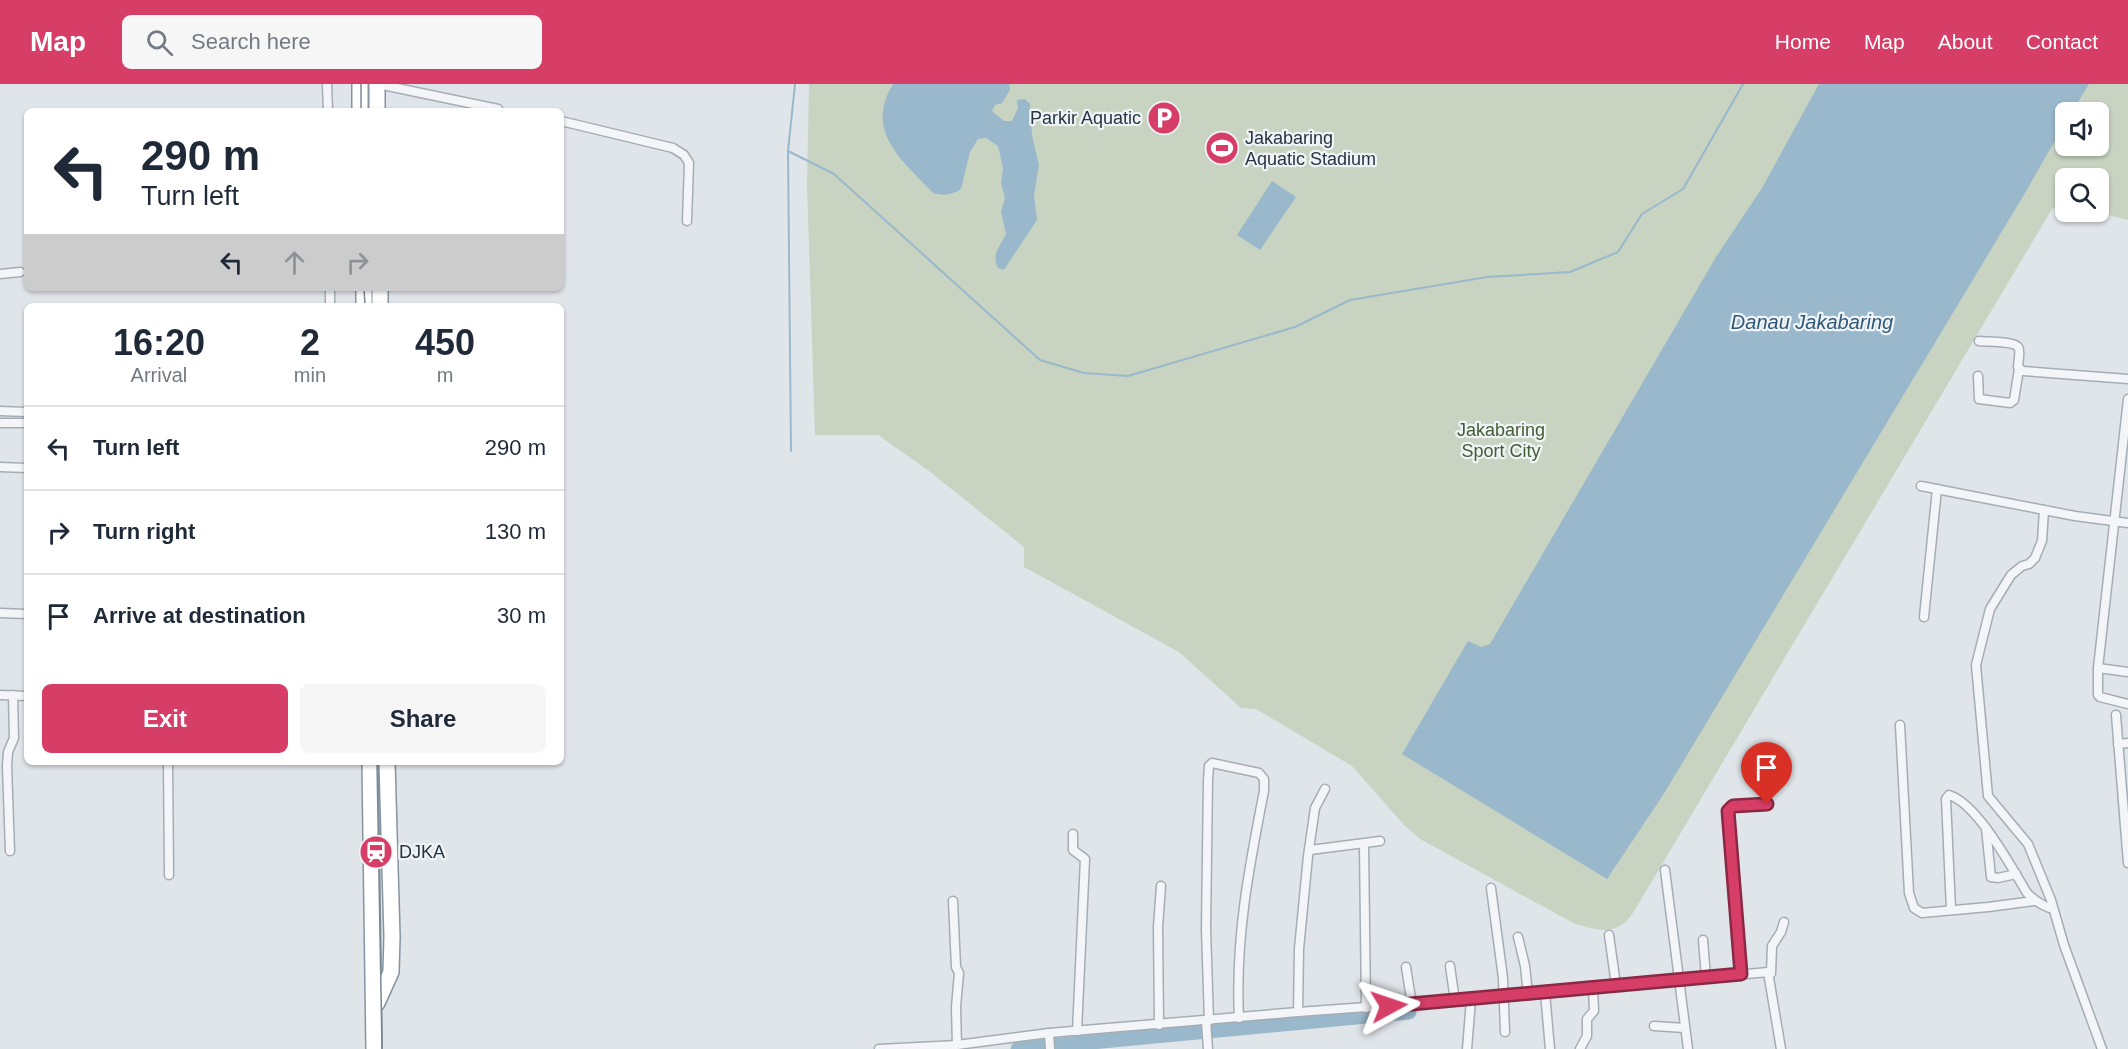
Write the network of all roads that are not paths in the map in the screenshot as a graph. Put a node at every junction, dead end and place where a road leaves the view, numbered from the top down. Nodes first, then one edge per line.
1 (327, 84) edge
2 (360, 84) edge
3 (377, 84) edge
4 (328, 108) edge
5 (360, 108) edge
6 (378, 108) edge
7 (490, 108) edge
8 (564, 122) edge
9 (687, 221) dead end
10 (20, 272) dead end
11 (0, 274) edge
12 (1979, 341) dead end
13 (2019, 369) junction
14 (1978, 376) dead end
15 (2128, 379) edge
16 (2128, 399) edge
17 (0, 411) edge
18 (24, 412) edge
19 (2127, 422) edge
20 (0, 423) edge
21 (24, 423) edge
22 (0, 467) edge
23 (24, 468) edge
24 (1921, 486) dead end
25 (1936, 489) junction
26 (2044, 510) junction
27 (2115, 521) junction
28 (2128, 524) edge
29 (0, 613) edge
30 (24, 614) edge
31 (1924, 617) dead end
32 (2098, 668) junction
33 (2128, 672) edge
34 (0, 695) edge
35 (13, 695) junction
36 (24, 696) edge
37 (2128, 704) edge
38 (2116, 715) dead end
39 (1900, 724) dead end
40 (2128, 743) edge
41 (2118, 744) junction
42 (168, 765) edge
43 (370, 765) edge
44 (387, 765) edge
45 (2124, 774) edge
46 (1325, 789) dead end
47 (1767, 804) dead end
48 (2126, 807) edge
49 (1986, 828) junction
50 (1073, 834) dead end
51 (2127, 838) edge
52 (1380, 841) dead end
53 (1364, 844) junction
54 (1310, 850) junction
55 (10, 851) dead end
56 (2128, 863) edge
57 (1665, 870) dead end
58 (2016, 874) junction
59 (169, 875) dead end
60 (1161, 886) dead end
61 (1491, 888) dead end
62 (953, 901) dead end
63 (2034, 901) junction
64 (2053, 909) junction
65 (1951, 910) junction
66 (1784, 922) dead end
67 (1609, 935) dead end
68 (1518, 936) dead end
69 (1703, 940) dead end
70 (1406, 966) dead end
71 (1450, 966) dead end
72 (1741, 969) junction
73 (1705, 972) junction
74 (1771, 973) dead end
75 (1679, 980) junction
76 (1616, 985) junction
77 (1593, 988) junction
78 (1545, 993) junction
79 (1528, 995) junction
80 (1504, 997) junction
81 (1470, 1000) junction
82 (1455, 1001) junction
83 (1412, 1005) junction
84 (1366, 1008) junction
85 (374, 1009) junction
86 (1298, 1012) junction
87 (1239, 1017) junction
88 (1207, 1022) junction
89 (1159, 1025) junction
90 (1654, 1026) dead end
91 (1685, 1028) junction
92 (1077, 1031) junction
93 (1505, 1032) dead end
94 (1049, 1033) junction
95 (957, 1045) junction
96 (1208, 1046) edge
97 (1050, 1047) edge
98 (374, 1049) edge
99 (879, 1049) edge
100 (1467, 1049) edge
101 (1550, 1049) edge
102 (1580, 1049) edge
103 (1688, 1049) edge
104 (1781, 1049) edge
105 (2102, 1049) edge

1 - 4 street
2 - 5 highway
3 - 6 highway
3 - 7 street
8 - 9 street
10 - 11 street
12 - 13 street
13 - 14 street
13 - 15 street
16 - 19 street
17 - 18 street
19 - 27 street
20 - 21 street
22 - 23 street
24 - 25 street
25 - 26 street
25 - 31 street
26 - 27 street
26 - 64 street
27 - 28 street
27 - 32 street
29 - 30 street
32 - 33 street
32 - 37 street
34 - 35 street
35 - 36 street
35 - 55 street
38 - 41 street
39 - 65 street
40 - 41 street
41 - 45 street
42 - 59 street
43 - 85 highway
44 - 85 highway
45 - 48 street
46 - 54 street
47 - 72 street
48 - 51 street
49 - 58 street
49 - 58 street
49 - 65 street
50 - 92 street
51 - 56 street
52 - 53 street
53 - 54 street
53 - 84 street
54 - 86 street
57 - 75 street
58 - 63 street
60 - 89 street
61 - 80 street
62 - 95 street
63 - 64 street
63 - 65 street
64 - 105 street
66 - 74 street
67 - 76 street
68 - 79 street
69 - 73 street
70 - 83 street
71 - 82 street
72 - 73 street
72 - 104 street
73 - 75 street
75 - 76 street
75 - 91 street
76 - 77 street
77 - 78 street
77 - 102 street
78 - 79 street
78 - 101 street
79 - 80 street
80 - 81 street
80 - 93 street
81 - 82 street
81 - 100 street
82 - 83 street
83 - 84 street
84 - 86 street
85 - 98 highway
86 - 87 street
87 - 88 street
87 - 88 street
88 - 89 street
88 - 96 street
89 - 92 street
90 - 91 street
91 - 103 street
92 - 94 street
94 - 95 street
94 - 97 street
95 - 99 street

